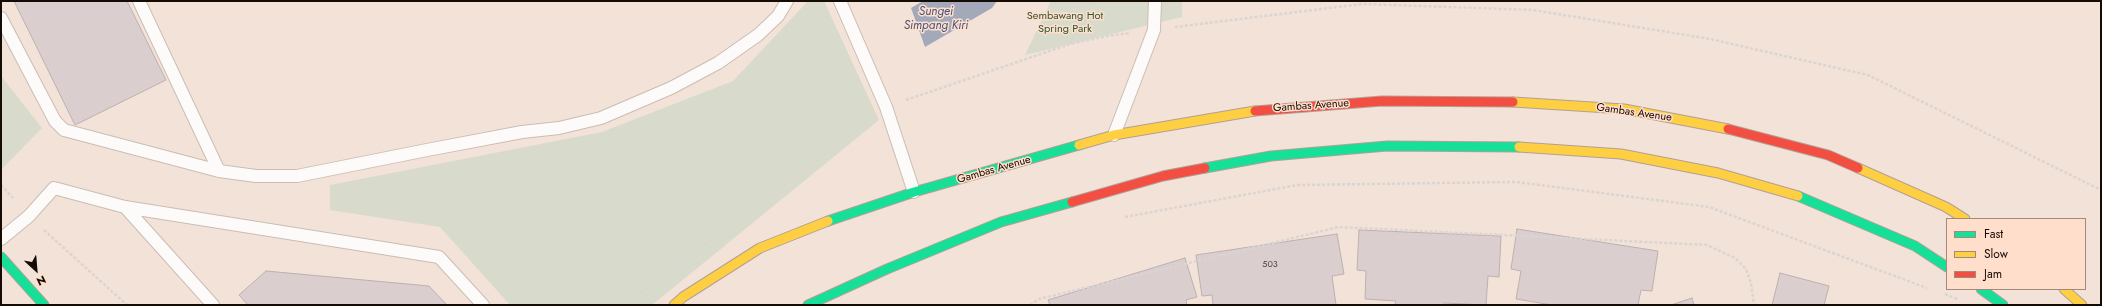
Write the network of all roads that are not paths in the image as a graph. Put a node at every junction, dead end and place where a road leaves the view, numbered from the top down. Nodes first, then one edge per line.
1 (139, 1) edge
2 (787, 1) edge
3 (840, 1) edge
4 (1155, 1) edge
5 (1, 18) edge
6 (1114, 135) junction
7 (219, 172) junction
8 (914, 192) junction
9 (126, 207) junction
10 (1963, 218) edge
11 (1, 239) edge
12 (1, 257) edge
13 (1946, 266) edge
14 (1982, 290) edge
15 (2065, 290) edge
16 (44, 305) edge
17 (213, 305) edge
18 (482, 305) edge
19 (674, 305) edge
20 (808, 305) edge
21 (2003, 305) edge
22 (2082, 305) edge

1 - 7 lane
2 - 7 lane
3 - 8 lane
4 - 6 lane
5 - 7 lane
6 - 8 main road, Gambas Avenue
6 - 10 main road, Gambas Avenue
8 - 19 main road, Gambas Avenue
9 - 11 lane
9 - 17 lane
9 - 18 lane
12 - 16 main road
13 - 20 main road
14 - 21 main road
15 - 22 main road

